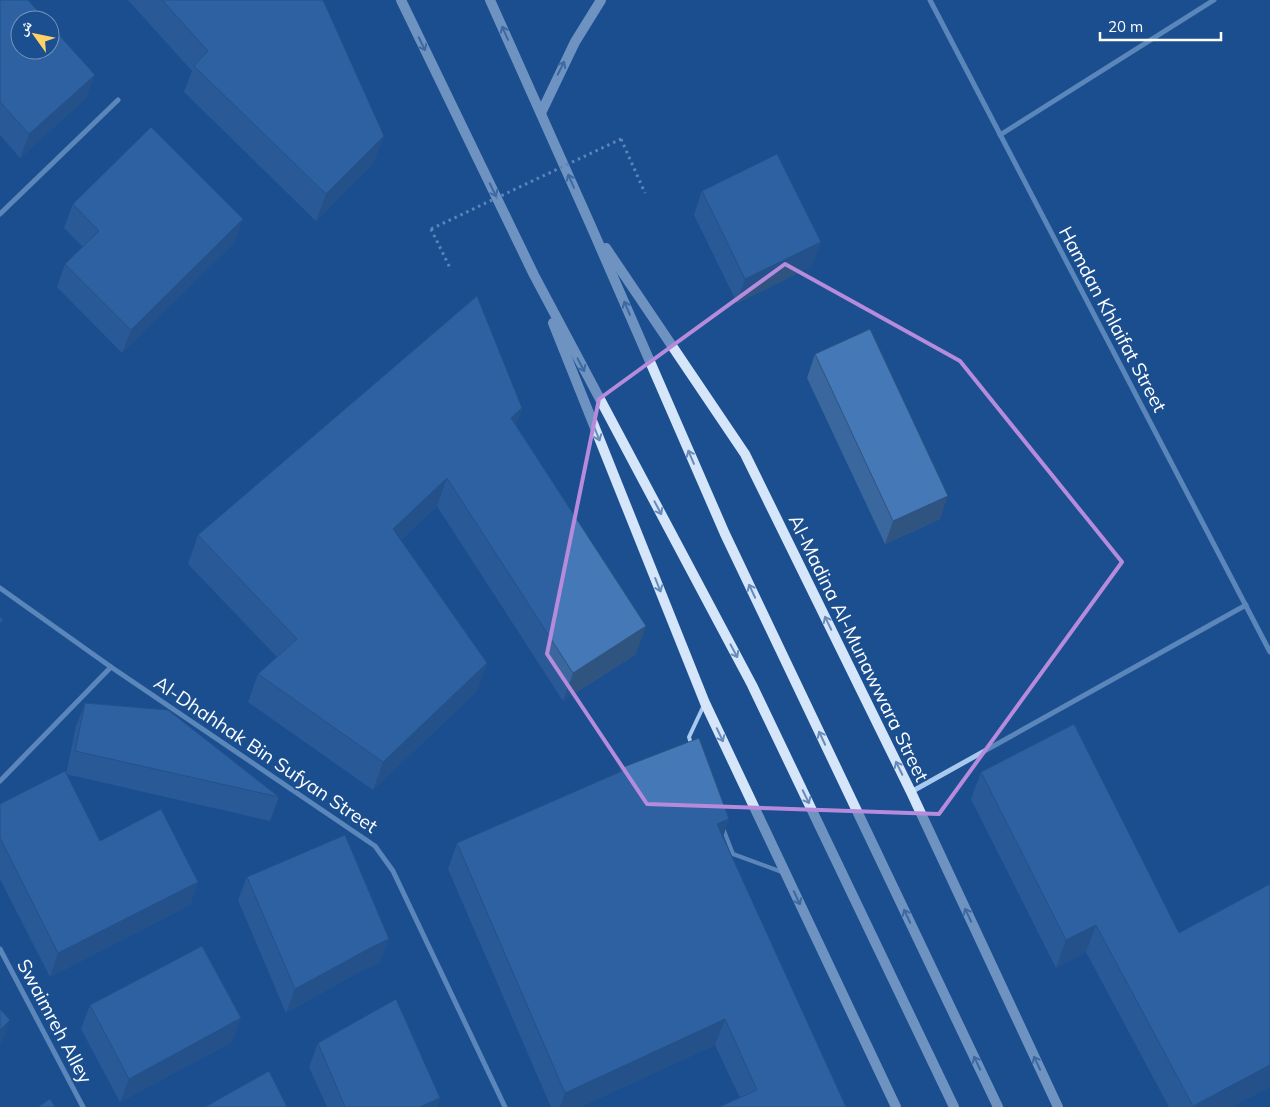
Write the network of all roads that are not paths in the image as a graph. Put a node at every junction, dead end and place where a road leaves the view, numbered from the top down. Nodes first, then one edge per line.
1 (401, 0) edge
2 (490, 0) edge
3 (601, 0) edge
4 (930, 0) edge
5 (1214, 0) edge
6 (118, 100) dead end
7 (541, 113) junction
8 (1000, 135) junction
9 (0, 214) edge
10 (591, 226) junction
11 (534, 275) junction
12 (0, 588) edge
13 (1246, 605) junction
14 (1270, 652) edge
15 (111, 667) junction
16 (705, 703) junction
17 (692, 746) edge
18 (0, 782) edge
19 (911, 792) junction
20 (723, 827) edge
21 (786, 873) junction
22 (0, 949) edge
23 (83, 1107) edge
24 (505, 1107) edge
25 (896, 1107) edge
26 (954, 1107) edge
27 (998, 1107) edge
28 (1058, 1107) edge

1 -> 11 main road
7 -> 2 main road, Al-Madina Al-Munawwara Street
7 -> 3 main road
4 - 8 street, Hamdan Khlaifat Street
5 - 8 street
6 - 9 street
10 -> 7 main road, Al-Madina Al-Munawwara Street
8 - 13 street, Hamdan Khlaifat Street
19 -> 10 main road, Al-Madina Al-Munawwara Street
27 -> 10 main road, Al-Madina Al-Munawwara Street
11 -> 16 main road
11 -> 26 main road
12 - 15 street, Al-Dhahhak Bin Sufyan Street
13 - 14 street, Hamdan Khlaifat Street
13 - 19 street
15 - 18 street
15 - 24 street, Al-Dhahhak Bin Sufyan Street
16 - 17 lane
16 -> 21 main road
28 -> 19 main road, Al-Madina Al-Munawwara Street
20 - 21 lane
21 -> 25 main road
22 - 23 street, Swaimreh Alley

